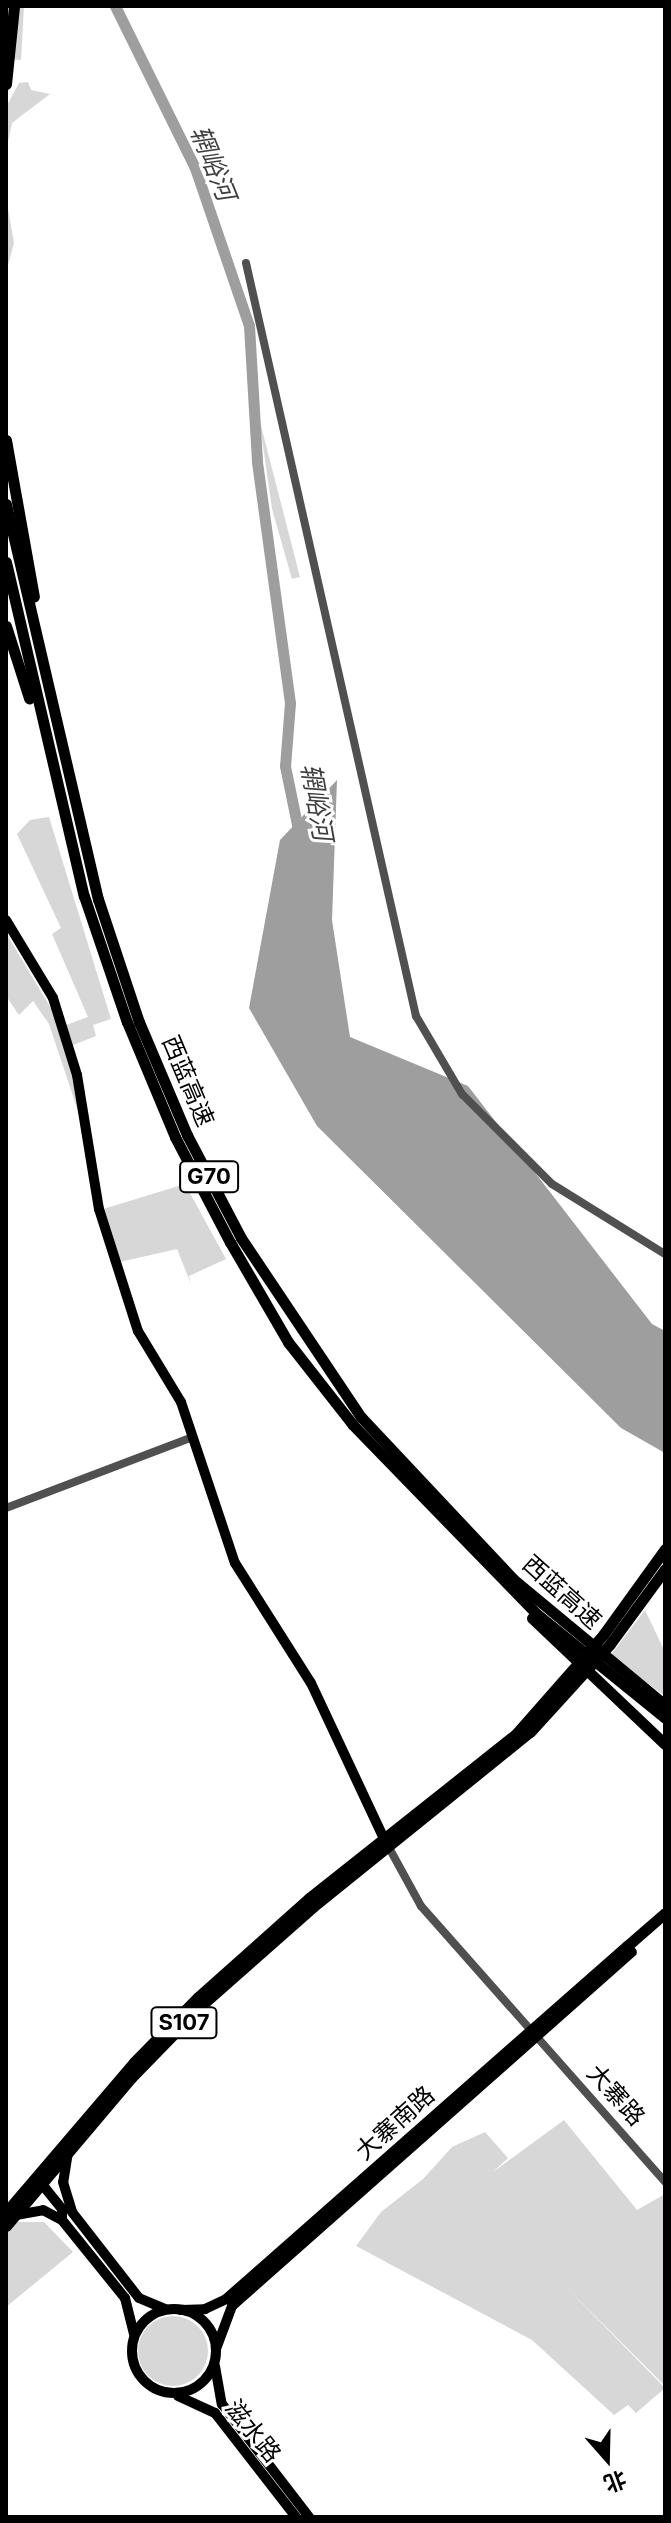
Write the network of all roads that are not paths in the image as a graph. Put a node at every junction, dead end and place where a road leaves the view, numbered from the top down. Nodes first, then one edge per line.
1 (14, 6) edge
2 (6, 84) edge
3 (246, 263) dead end
4 (6, 440) edge
5 (6, 504) edge
6 (6, 562) edge
7 (6, 626) edge
8 (50, 762) junction
9 (64, 767) junction
10 (6, 920) edge
11 (665, 1254) edge
12 (190, 1438) junction
13 (6, 1508) edge
14 (465, 1544) junction
15 (665, 1549) edge
16 (665, 1569) edge
17 (559, 1696) junction
18 (665, 1705) edge
19 (665, 1718) edge
20 (665, 1744) edge
21 (386, 1842) junction
22 (664, 1919) edge
23 (630, 1949) joint
24 (533, 2033) junction
25 (68, 2152) junction
26 (39, 2180) junction
27 (665, 2182) edge
28 (65, 2213) junction
29 (9, 2218) edge
30 (167, 2310) junction
31 (181, 2310) junction
32 (134, 2336) junction
33 (216, 2349) junction
34 (215, 2362) junction
35 (165, 2392) junction
36 (296, 2517) edge
37 (309, 2517) edge

1 - 2 highway
3 - 11 street
4 - 9 highway
5 - 9 highway, 西蓝高速 / G70
6 - 8 highway, 西蓝高速 / G70
7 - 8 highway
8 - 14 highway, 西蓝高速 / G70
9 - 18 highway, 西蓝高速 / G70
10 - 12 main road
12 - 13 street
12 - 21 main road
14 - 19 highway, 西蓝高速 / G70
14 - 20 highway
15 - 17 highway, S107
16 - 17 highway, S107
17 - 21 highway, S107
21 - 24 street, 大寨路
21 - 25 highway, S107
21 - 26 highway, S107
22 - 23 highway
23 - 24 main road, 大寨南路
24 - 27 street, 大寨路
24 - 31 main road, 大寨南路
24 - 33 main road, 大寨南路
25 - 26 highway, S107
25 - 28 main road
26 - 28 main road
26 - 29 highway, S107
28 - 29 main road
28 - 30 main road
28 - 32 main road
30 - 31 main road
30 - 32 main road
31 - 33 main road
32 - 35 main road
33 - 34 main road
34 - 35 main road
34 - 37 main road, 滋水路
35 - 36 main road, 滋水路

